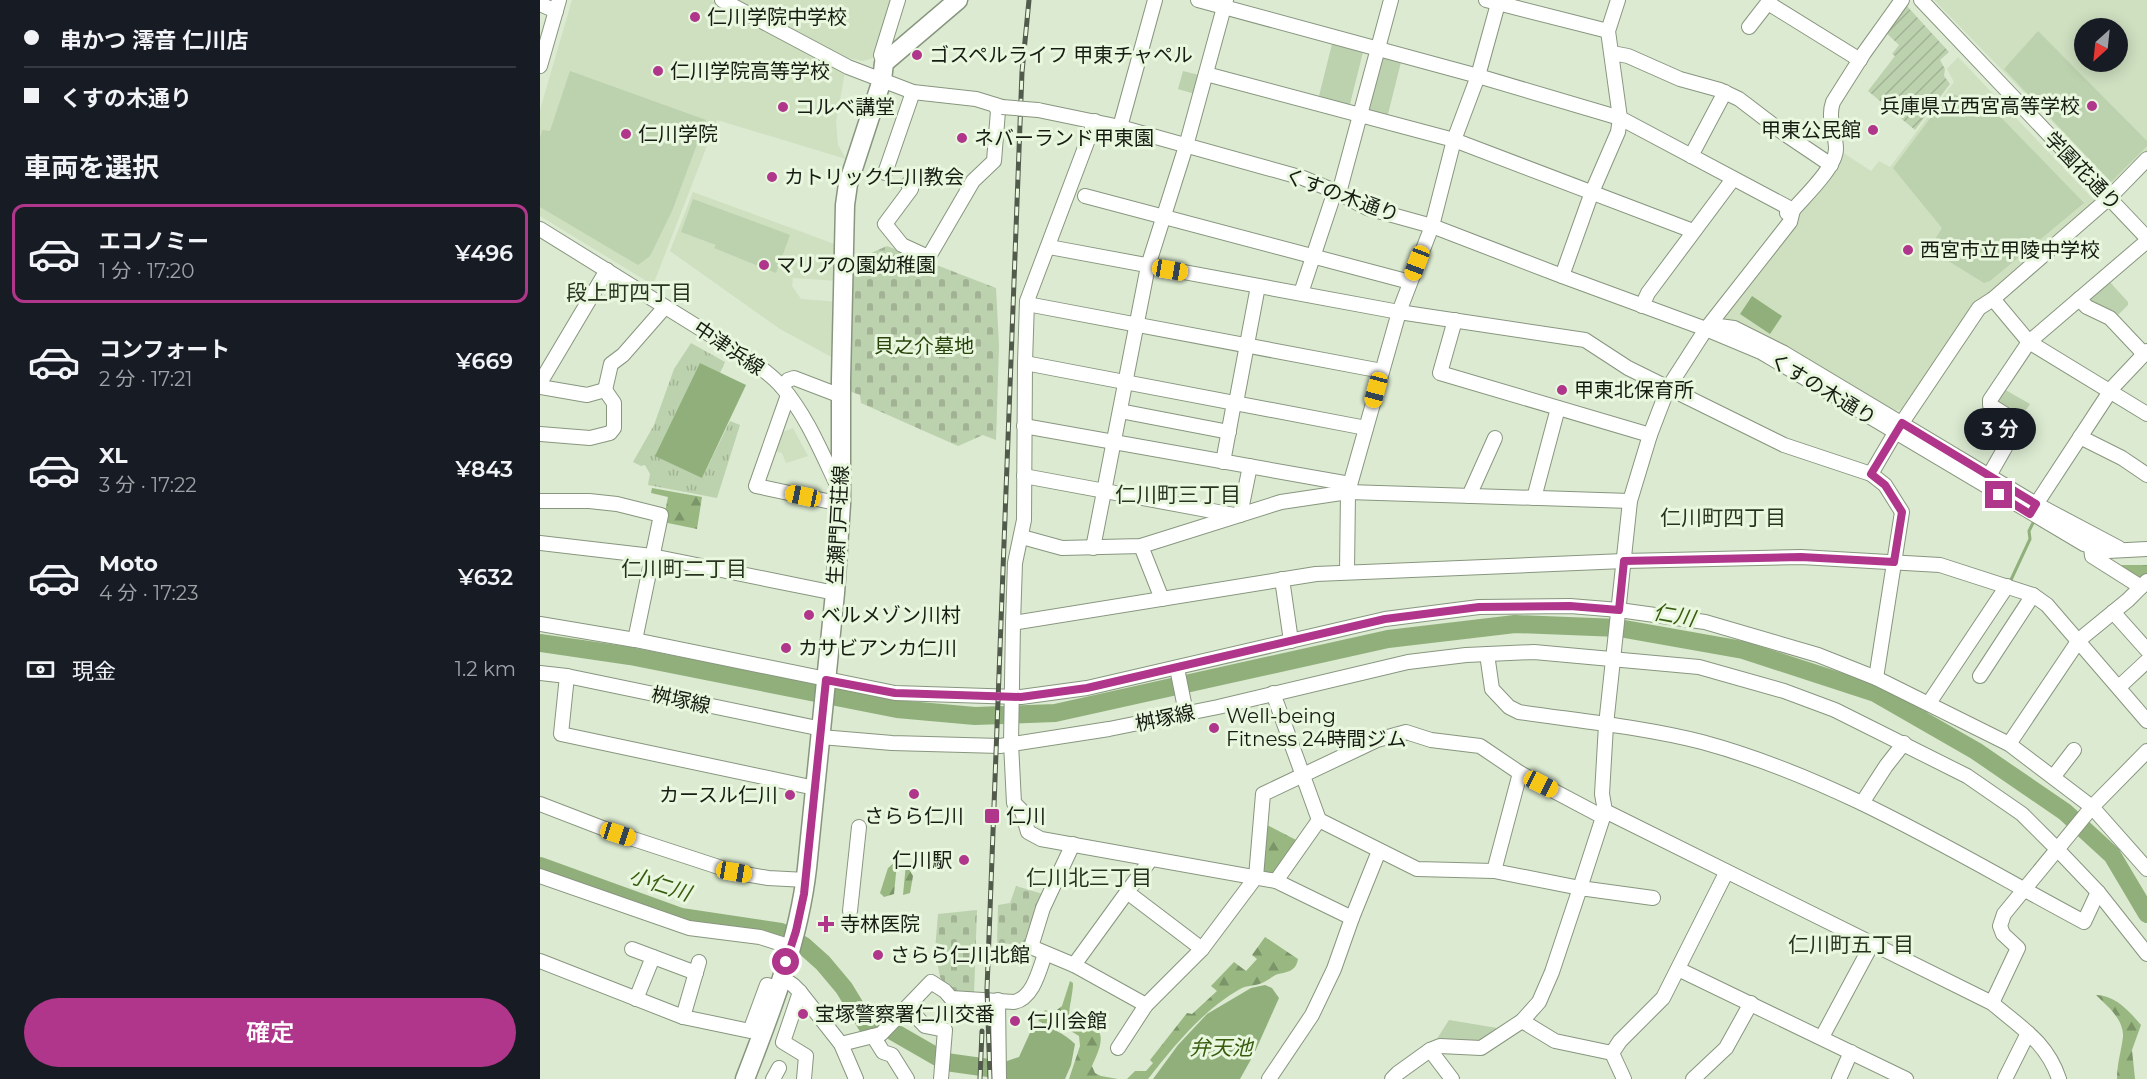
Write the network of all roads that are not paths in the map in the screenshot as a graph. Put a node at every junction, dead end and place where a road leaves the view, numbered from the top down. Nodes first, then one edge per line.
1 (722, 0) edge
2 (898, 0) edge
3 (958, 0) edge
4 (1155, 0) edge
5 (1198, 0) edge
6 (1383, 0) edge
7 (1391, 0) edge
8 (1618, 0) edge
9 (1902, 0) edge
10 (1921, 0) edge
11 (1494, 1) edge
12 (1769, 2) edge
13 (540, 4) edge
14 (1225, 4) edge
15 (558, 6) edge
16 (1749, 27) dead end
17 (1608, 31) junction
18 (1374, 47) junction
19 (1612, 53) junction
20 (1860, 60) junction
21 (540, 66) edge
22 (883, 72) junction
23 (1206, 74) junction
24 (1478, 76) junction
25 (913, 92) junction
26 (1725, 92) junction
27 (999, 107) junction
28 (1356, 115) junction
29 (1620, 118) junction
30 (1095, 121) junction
31 (1120, 127) junction
32 (1454, 140) junction
33 (1186, 146) junction
34 (1691, 156) junction
35 (2147, 159) edge
36 (1831, 165) junction
37 (885, 173) dead end
38 (1733, 178) junction
39 (909, 184) dead end
40 (1335, 192) junction
41 (1592, 192) junction
42 (1085, 196) dead end
43 (2109, 198) junction
44 (1793, 210) junction
45 (1162, 216) junction
46 (1432, 226) junction
47 (540, 229) edge
48 (1693, 231) junction
49 (2147, 239) edge
50 (1049, 247) junction
51 (1313, 256) junction
52 (1148, 266) junction
53 (607, 270) junction
54 (1562, 276) junction
55 (1410, 282) junction
56 (1258, 286) junction
57 (1301, 294) junction
58 (1993, 299) junction
59 (2079, 299) junction
60 (1027, 304) junction
61 (1642, 306) junction
62 (665, 307) junction
63 (1399, 312) junction
64 (1455, 320) junction
65 (1137, 323) junction
66 (1706, 329) junction
67 (2030, 342) junction
68 (1248, 345) junction
69 (2146, 352) edge
70 (1024, 363) junction
71 (1382, 371) junction
72 (1126, 382) junction
73 (540, 385) edge
74 (1668, 388) junction
75 (605, 390) junction
76 (785, 391) junction
77 (2110, 392) junction
78 (841, 396) junction
79 (1235, 403) junction
80 (1558, 408) junction
81 (1120, 411) junction
82 (2147, 414) edge
83 (1024, 426) junction
84 (1898, 428) junction
85 (1366, 429) junction
86 (1229, 432) junction
87 (540, 434) edge
88 (1650, 435) junction
89 (2080, 437) junction
90 (1496, 438) dead end
91 (1114, 442) junction
92 (834, 457) junction
93 (1223, 462) junction
94 (1250, 466) junction
95 (1871, 474) junction
96 (2147, 475) edge
97 (1024, 476) junction
98 (1986, 480) junction
99 (1349, 488) junction
100 (1103, 491) junction
101 (1469, 496) junction
102 (1534, 498) junction
103 (841, 499) junction
104 (540, 501) edge
105 (1630, 501) junction
106 (2033, 509) junction
107 (1239, 515) junction
108 (1022, 537) junction
109 (540, 543) edge
110 (1141, 546) junction
111 (2091, 547) junction
112 (1093, 548) junction
113 (2121, 549) junction
114 (2147, 549) edge
115 (652, 556) junction
116 (1624, 561) junction
117 (1894, 562) junction
118 (1347, 572) junction
119 (1282, 579) junction
120 (2007, 586) junction
121 (2143, 588) edge
122 (835, 593) junction
123 (2033, 595) junction
124 (1162, 599) junction
125 (1619, 610) junction
126 (2113, 612) junction
127 (1013, 623) junction
128 (540, 624) edge
129 (635, 640) junction
130 (1291, 640) junction
131 (2079, 640) junction
132 (2147, 650) edge
133 (1487, 654) junction
134 (1612, 658) junction
135 (2147, 661) edge
136 (1177, 668) junction
137 (540, 673) edge
138 (567, 676) junction
139 (1980, 676) dead end
140 (1876, 678) junction
141 (826, 683) junction
142 (2119, 687) junction
143 (1273, 693) junction
144 (1011, 698) junction
145 (1929, 703) junction
146 (1186, 713) junction
147 (2147, 721) edge
148 (1606, 725) junction
149 (822, 730) junction
150 (1011, 742) junction
151 (1904, 743) junction
152 (2009, 744) junction
153 (2074, 750) dead end
154 (2147, 751) edge
155 (1520, 773) junction
156 (1304, 776) junction
157 (2054, 776) junction
158 (815, 788) junction
159 (1862, 803) junction
160 (540, 804) edge
161 (2092, 807) junction
162 (1604, 814) junction
163 (1319, 820) junction
164 (859, 827) dead end
165 (1073, 844) junction
166 (2057, 849) junction
167 (1379, 851) junction
168 (1151, 859) junction
169 (2147, 868) edge
170 (1494, 871) junction
171 (1726, 873) junction
172 (540, 876) edge
173 (1256, 877) junction
174 (806, 880) junction
175 (1276, 882) junction
176 (1580, 888) junction
177 (2024, 890) junction
178 (1127, 892) junction
179 (2098, 892) junction
180 (1653, 898) dead end
181 (850, 911) dead end
182 (1352, 918) junction
183 (794, 939) junction
184 (1872, 944) junction
185 (1202, 948) junction
186 (632, 949) dead end
187 (1045, 954) junction
188 (2147, 954) edge
189 (653, 957) junction
190 (540, 961) edge
191 (1074, 965) junction
192 (1678, 969) junction
193 (779, 982) junction
194 (800, 992) junction
195 (636, 999) junction
196 (998, 1000) junction
197 (1750, 1003) junction
198 (1992, 1003) junction
199 (1146, 1005) junction
200 (908, 1008) junction
201 (683, 1017) junction
202 (1522, 1021) junction
203 (2028, 1033) junction
204 (877, 1035) junction
205 (1822, 1037) junction
206 (842, 1044) junction
207 (1118, 1048) dead end
208 (1430, 1050) junction
209 (1851, 1052) junction
210 (1612, 1053) junction
211 (941, 1074) edge
212 (999, 1078) edge
213 (745, 1079) edge
214 (804, 1079) edge
215 (856, 1079) edge
216 (907, 1079) edge
217 (1269, 1079) edge
218 (1392, 1079) edge
219 (1452, 1079) edge
220 (1624, 1079) edge
221 (1694, 1079) edge
222 (1839, 1079) edge
223 (1906, 1079) edge
224 (2005, 1079) edge
225 (2059, 1079) edge

1 - 22 street, くすの木通り
2 - 22 street
3 - 22 main road
4 - 31 street
5 - 14 street
6 - 18 street
7 - 18 street
8 - 17 street
9 - 20 street
10 - 43 street, 学園花通り
11 - 17 street
11 - 24 street
12 - 16 street
12 - 20 street
13 - 15 street
14 - 18 street
14 - 23 street
15 - 21 street
17 - 19 street
18 - 24 street
18 - 28 street
19 - 26 street
19 - 29 street
20 - 36 street
22 - 25 street, くすの木通り
22 - 78 main road, 生瀬門戸荘線
23 - 28 street
23 - 33 street
24 - 29 street
24 - 32 street
25 - 27 street, くすの木通り
25 - 37 street
26 - 34 street
26 - 36 street
27 - 30 street, くすの木通り, bridge
27 - 39 street
28 - 32 street
28 - 40 street
29 - 34 street
29 - 41 street
30 - 31 street, くすの木通り
30 - 50 street
31 - 33 street, くすの木通り
32 - 41 street
32 - 46 street
33 - 40 street, くすの木通り
33 - 45 street
34 - 38 street
35 - 43 street
36 - 44 street
38 - 44 street
38 - 48 street
40 - 46 street, くすの木通り
40 - 51 street
41 - 48 street
41 - 54 street
42 - 45 street
43 - 49 street, 学園花通り
43 - 58 street
44 - 66 street
45 - 51 street
45 - 52 street
46 - 54 street, くすの木通り
46 - 55 street
47 - 53 street, 中津浜線
48 - 61 street
49 - 59 street
50 - 52 street
50 - 60 street
51 - 55 street
51 - 57 street
52 - 56 street
52 - 65 street
53 - 62 street, 中津浜線
53 - 73 street
54 - 61 street, くすの木通り
55 - 63 street
56 - 57 street
56 - 68 street
57 - 63 street
58 - 67 street
58 - 84 street
59 - 67 street
59 - 69 street
60 - 65 street
60 - 70 street
61 - 66 street, くすの木通り
62 - 75 street
62 - 76 street, 中津浜線
63 - 64 street
63 - 71 street
64 - 74 street
64 - 80 street
65 - 68 street
65 - 72 street
66 - 74 street
66 - 84 street, くすの木通り
67 - 77 street
67 - 98 street
68 - 71 street
68 - 79 street
69 - 77 street
70 - 72 street
70 - 83 street
71 - 85 street
72 - 79 street
72 - 81 street
73 - 75 street
74 - 88 street
74 - 95 street
75 - 87 street
76 - 78 street
76 - 92 street, 中津浜線
76 - 103 street
77 - 82 street
77 - 89 street
78 - 92 main road, 生瀬門戸荘線
79 - 85 street
79 - 86 street
80 - 88 street
80 - 102 street
81 - 86 street
81 - 91 street
83 - 91 street
83 - 97 street
84 - 95 street
84 - 98 street, くすの木通り
85 - 99 street
86 - 93 street
88 - 105 street
89 - 96 street
89 - 106 street
90 - 101 street
91 - 93 street
91 - 100 street
92 - 103 main road, 生瀬門戸荘線
93 - 94 street
94 - 99 street
94 - 107 street
95 - 117 street
97 - 100 street
97 - 108 street
98 - 106 street, くすの木通り
99 - 101 street
99 - 107 street
99 - 118 street
100 - 107 street
100 - 112 street
101 - 102 street
102 - 105 street
103 - 122 main road, 生瀬門戸荘線
104 - 115 street
105 - 116 street
106 - 111 street, くすの木通り
106 - 113 street, くすの木通り
107 - 110 street
108 - 112 street
108 - 127 street
109 - 115 street
110 - 112 street
110 - 124 street
111 - 113 street, くすの木通り
111 - 121 street
113 - 114 street
115 - 122 street
115 - 129 street
116 - 117 street
116 - 118 street
116 - 125 street
117 - 120 street
117 - 140 street
118 - 119 street
119 - 124 street
119 - 130 street
120 - 123 street
120 - 145 street
121 - 126 street
122 - 141 main road, 生瀬門戸荘線
123 - 131 street
123 - 139 street
124 - 127 street
125 - 130 street
125 - 134 street
125 - 140 street
126 - 131 street
126 - 132 street
127 - 144 street
128 - 129 street
129 - 141 street
130 - 136 street
131 - 142 street
131 - 152 street
133 - 134 street, 桝塚線
133 - 143 street, 桝塚線
133 - 148 street
134 - 148 street
134 - 151 street, 桝塚線
135 - 142 street
136 - 144 street
136 - 146 street
137 - 138 street, 桝塚線
138 - 149 street, 桝塚線
138 - 158 street
140 - 145 street
141 - 144 street
141 - 149 main road, 生瀬門戸荘線
142 - 147 street
143 - 146 street, 桝塚線
143 - 156 street
144 - 150 street
145 - 152 street
146 - 150 street, 桝塚線
148 - 159 street
148 - 162 street
149 - 150 street, 桝塚線
149 - 158 main road, 生瀬門戸荘線
150 - 165 street
151 - 159 street
151 - 166 street, 桝塚線
152 - 157 street
153 - 157 street
154 - 161 street
155 - 156 street
155 - 162 street
155 - 170 street
156 - 163 street
156 - 173 street
157 - 161 street
158 - 174 main road, 生瀬門戸荘線
159 - 177 street
160 - 174 street
161 - 166 street
161 - 169 street
162 - 171 street
162 - 176 street
163 - 167 street
163 - 175 street
164 - 181 street
165 - 168 street
165 - 187 street
166 - 177 street
166 - 179 street, 桝塚線
167 - 170 street
167 - 182 street
168 - 173 street
168 - 178 street
170 - 176 street
171 - 184 street
171 - 192 street
172 - 183 street
173 - 175 street
173 - 185 street
174 - 183 main road, 生瀬門戸荘線
175 - 182 street
176 - 180 street
176 - 202 street
177 - 179 street
177 - 198 street
178 - 185 street
178 - 191 street
179 - 188 street, 桝塚線
182 - 217 street
183 - 193 main road, 生瀬門戸荘線
184 - 198 street
184 - 205 street
185 - 199 street
186 - 189 street
187 - 191 street
187 - 196 street
189 - 195 street
189 - 201 street
190 - 195 street
191 - 199 street
192 - 197 street
192 - 210 street
193 - 194 street
193 - 201 street
193 - 213 main road, 生瀬門戸荘線
194 - 206 street
194 - 214 street
195 - 201 street
196 - 200 street
196 - 212 street
197 - 205 street
197 - 221 street
198 - 203 street
199 - 207 street
200 - 204 street
200 - 211 street
202 - 208 street
202 - 210 street
203 - 224 street
203 - 225 street
204 - 206 street
204 - 216 street
205 - 209 street
206 - 215 street
208 - 218 street
208 - 219 street
209 - 222 street
209 - 223 street
210 - 220 street

